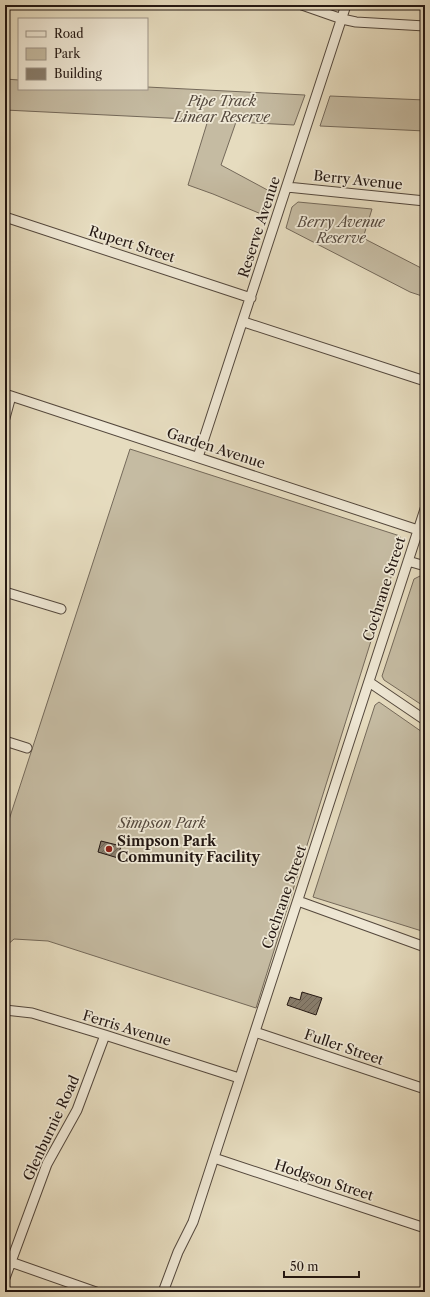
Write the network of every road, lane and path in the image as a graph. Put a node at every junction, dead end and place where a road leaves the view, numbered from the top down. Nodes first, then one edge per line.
1 (302, 5) edge
2 (346, 5) edge
3 (342, 19) junction
4 (425, 26) edge
5 (287, 187) junction
6 (425, 201) edge
7 (5, 217) edge
8 (251, 298) junction
9 (244, 322) junction
10 (425, 381) edge
11 (8, 395) edge
12 (5, 418) edge
13 (198, 458) junction
14 (425, 509) edge
15 (418, 530) junction
16 (408, 560) junction
17 (425, 566) edge
18 (5, 592) edge
19 (61, 609) dead end
20 (369, 682) junction
21 (425, 720) edge
22 (5, 741) edge
23 (27, 748) dead end
24 (298, 901) junction
25 (425, 947) edge
26 (5, 1010) edge
27 (254, 1032) junction
28 (105, 1035) junction
29 (240, 1078) junction
30 (425, 1089) edge
31 (214, 1158) junction
32 (425, 1228) edge
33 (8, 1261) edge
34 (5, 1278) edge
35 (96, 1292) edge
36 (163, 1292) edge

1 - 3 street
2 - 3 street, Reserve Avenue
3 - 4 street
3 - 5 street, Reserve Avenue
5 - 6 street, Berry Avenue
5 - 8 street, Reserve Avenue
7 - 8 street, Rupert Street
8 - 9 street, Reserve Avenue
9 - 10 street
9 - 13 street, Reserve Avenue
11 - 12 street
11 - 13 street, Garden Avenue
13 - 15 street, Garden Avenue
14 - 15 street, Cochrane Street
15 - 16 street, Cochrane Street
16 - 17 street
16 - 20 street, Cochrane Street
18 - 19 street
20 - 21 street
20 - 24 street, Cochrane Street
22 - 23 street
24 - 25 street
24 - 27 street, Cochrane Street
26 - 28 street, Ferris Avenue
27 - 29 street, Cochrane Street
27 - 30 street, Fuller Street
28 - 29 street, Ferris Avenue
28 - 33 street, Glenburnie Road
29 - 31 street, Cochrane Street
31 - 32 street, Hodgson Street
31 - 36 street, Cochrane Street
33 - 34 street, Glenburnie Road
33 - 35 street

